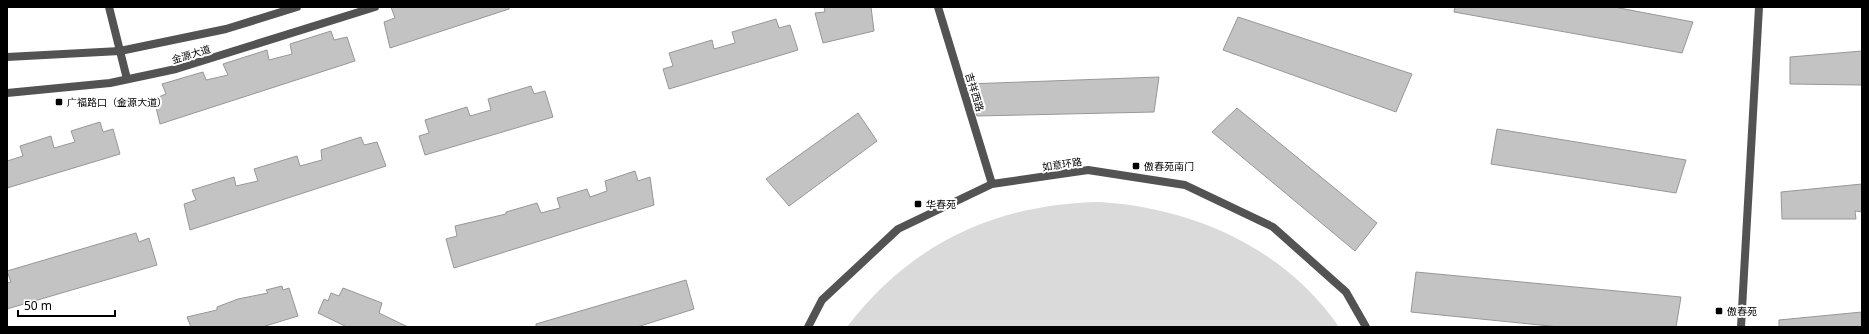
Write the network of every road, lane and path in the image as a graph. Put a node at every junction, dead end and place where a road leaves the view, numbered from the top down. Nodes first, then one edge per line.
1 (109, 7) edge
2 (297, 7) edge
3 (375, 7) edge
4 (938, 7) edge
5 (1759, 7) edge
6 (120, 51) junction
7 (7, 57) edge
8 (127, 80) junction
9 (7, 93) edge
10 (992, 184) junction
11 (808, 327) edge
12 (1366, 327) edge
13 (1741, 327) edge

1 - 6 street
2 - 6 street, 金源大道
3 - 8 street, 金源大道
4 - 10 street, 吉祥西路
5 - 13 street
6 - 7 street, 金源大道
6 - 8 street
8 - 9 street, 金源大道
10 - 11 street, 如意环路
10 - 12 street, 如意环路

